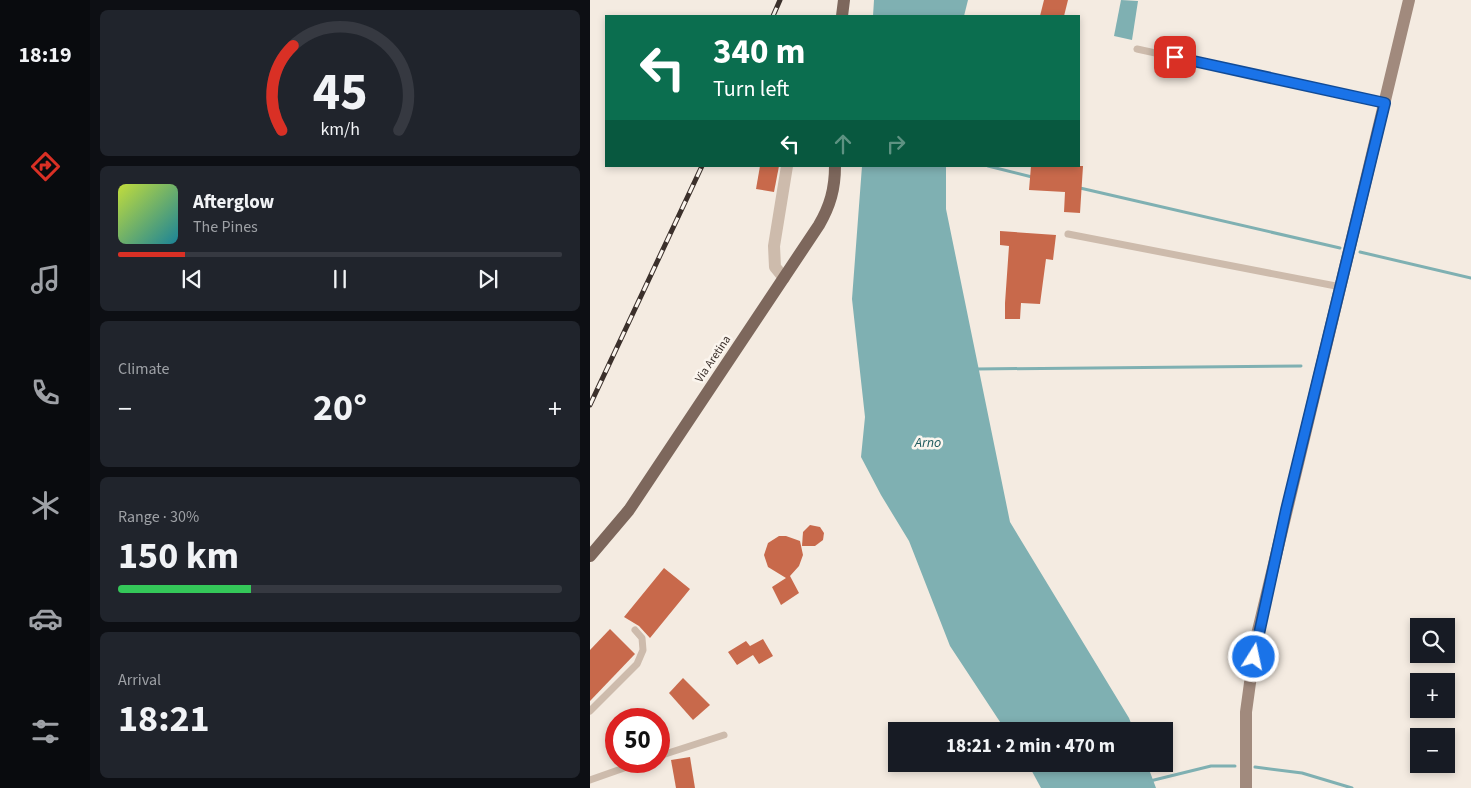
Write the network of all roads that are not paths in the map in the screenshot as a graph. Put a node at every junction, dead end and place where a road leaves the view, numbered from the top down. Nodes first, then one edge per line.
1 (844, 0) edge
2 (1409, 0) edge
3 (842, 15) edge
4 (1137, 49) dead end
5 (1385, 103) junction
6 (787, 167) edge
7 (835, 167) edge
8 (1068, 234) dead end
9 (784, 278) junction
10 (1341, 287) junction
11 (590, 556) edge
12 (635, 630) dead end
13 (590, 711) edge
14 (724, 735) dead end
15 (670, 752) edge
16 (610, 773) edge
17 (590, 780) edge
18 (1246, 788) edge

1 - 3 main road
2 - 5 main road
4 - 5 lane
5 - 10 main road
6 - 9 street
7 - 9 main road, Via Aretina
8 - 10 lane
9 - 11 main road, Via Aretina
10 - 18 main road
12 - 13 lane
14 - 15 lane
16 - 17 lane

